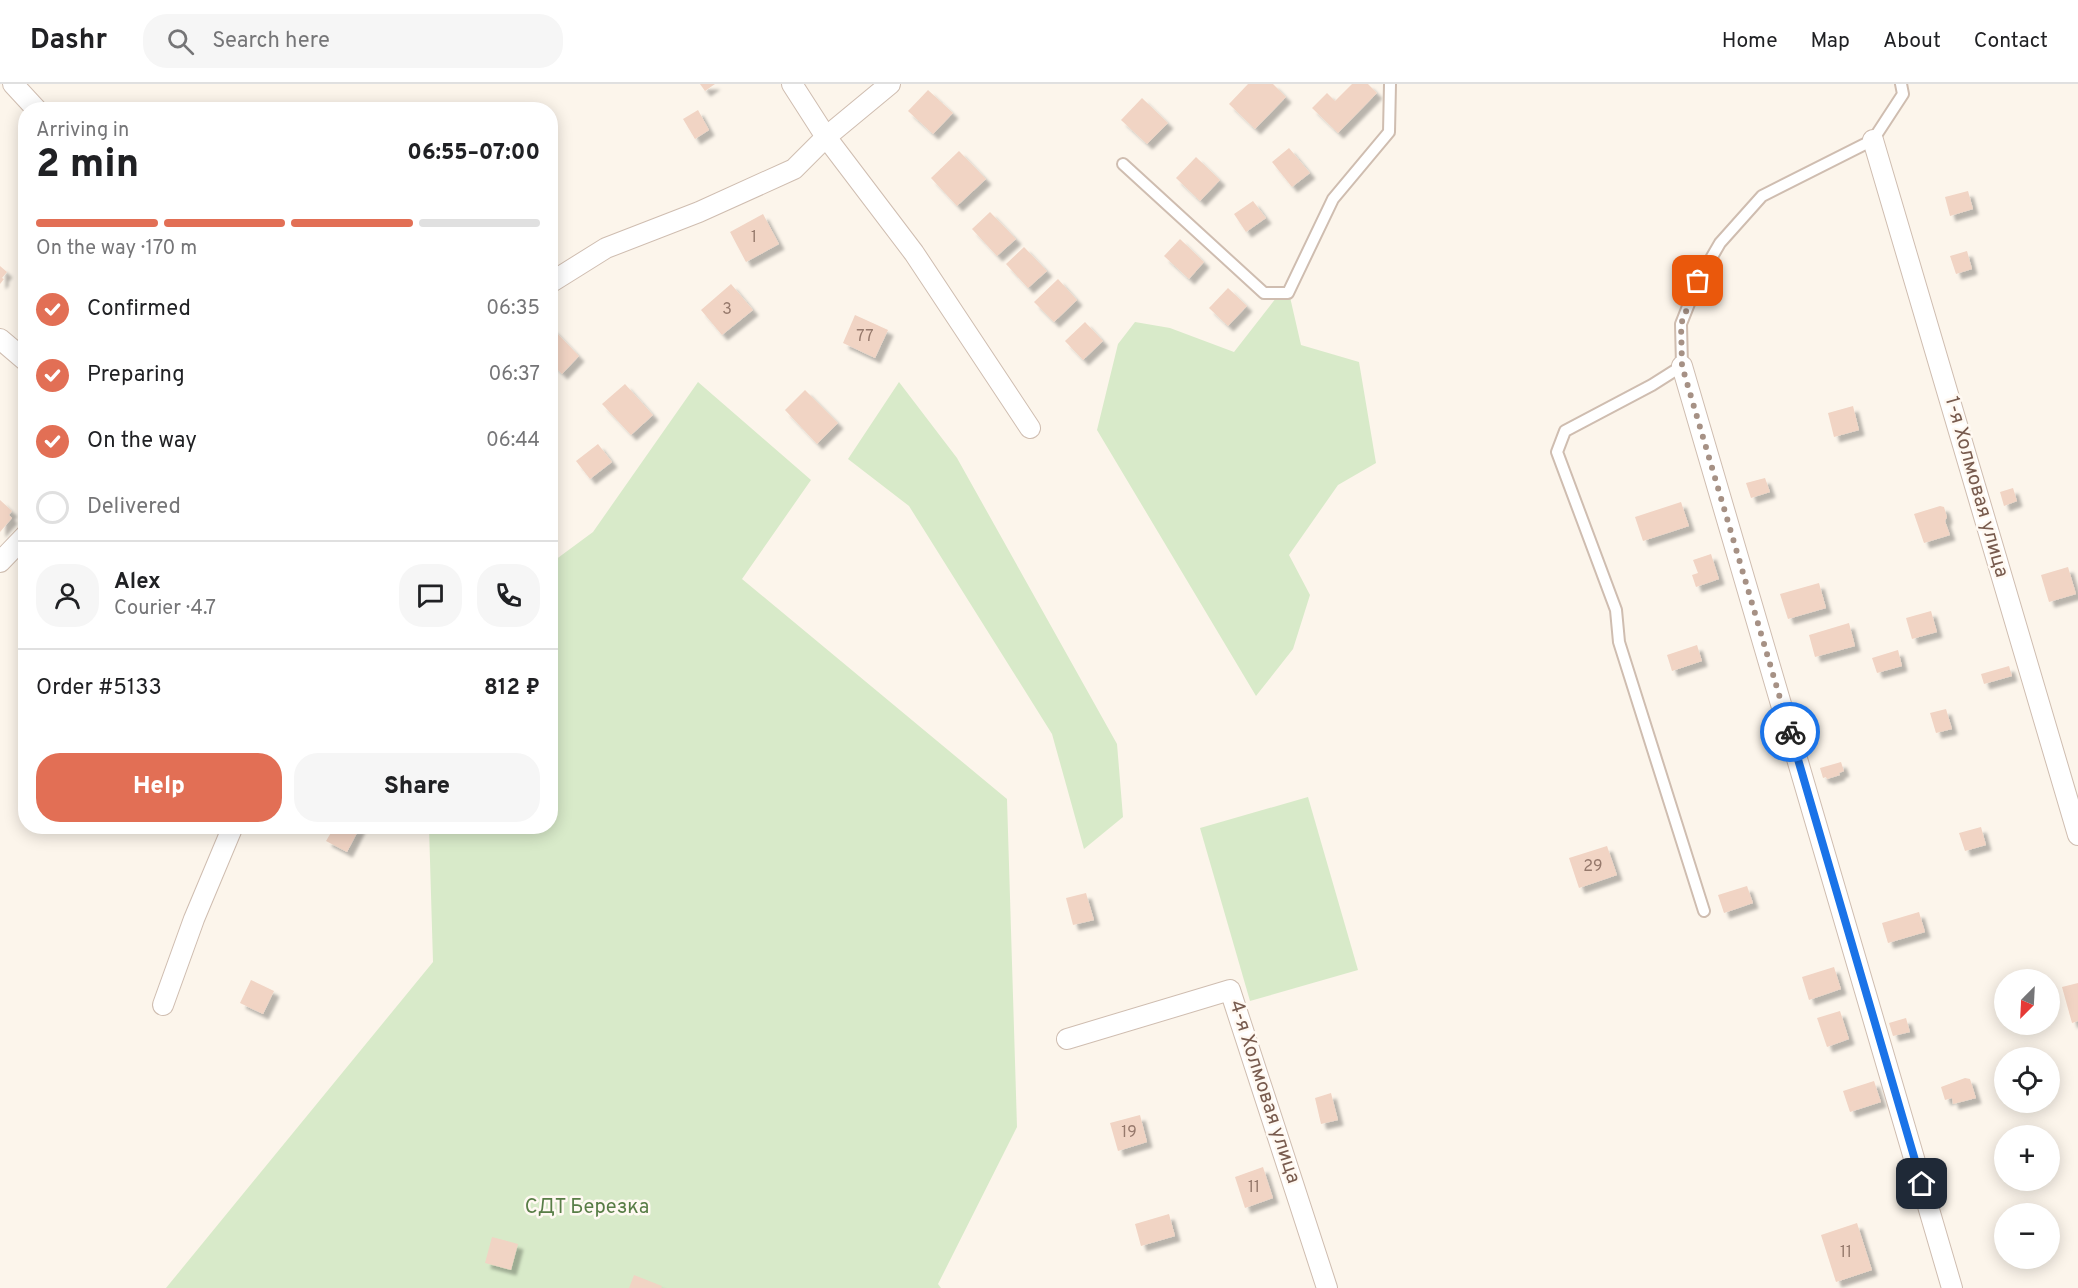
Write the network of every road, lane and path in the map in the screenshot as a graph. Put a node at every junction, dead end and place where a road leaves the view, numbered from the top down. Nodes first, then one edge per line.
1 (13, 84) edge
2 (792, 84) edge
3 (890, 84) edge
4 (1390, 84) edge
5 (1901, 84) edge
6 (30, 102) edge
7 (826, 137) junction
8 (1874, 140) junction
9 (1123, 165) dead end
10 (558, 278) edge
11 (0, 339) edge
12 (18, 354) edge
13 (1682, 366) junction
14 (1030, 428) dead end
15 (18, 543) edge
16 (0, 561) edge
17 (230, 834) edge
18 (2078, 835) edge
19 (1704, 912) dead end
20 (163, 1005) dead end
21 (1067, 1039) dead end
22 (1326, 1288) edge
23 (1952, 1288) edge

1 - 6 street
2 - 7 street
3 - 7 street
4 - 9 lane
5 - 8 lane
7 - 10 street
7 - 14 street
8 - 13 lane
8 - 18 street, 1-я Холмовая улица
11 - 12 street
13 - 19 lane
13 - 23 street
15 - 16 street
17 - 20 street
21 - 22 street, 4-я Холмовая улица

